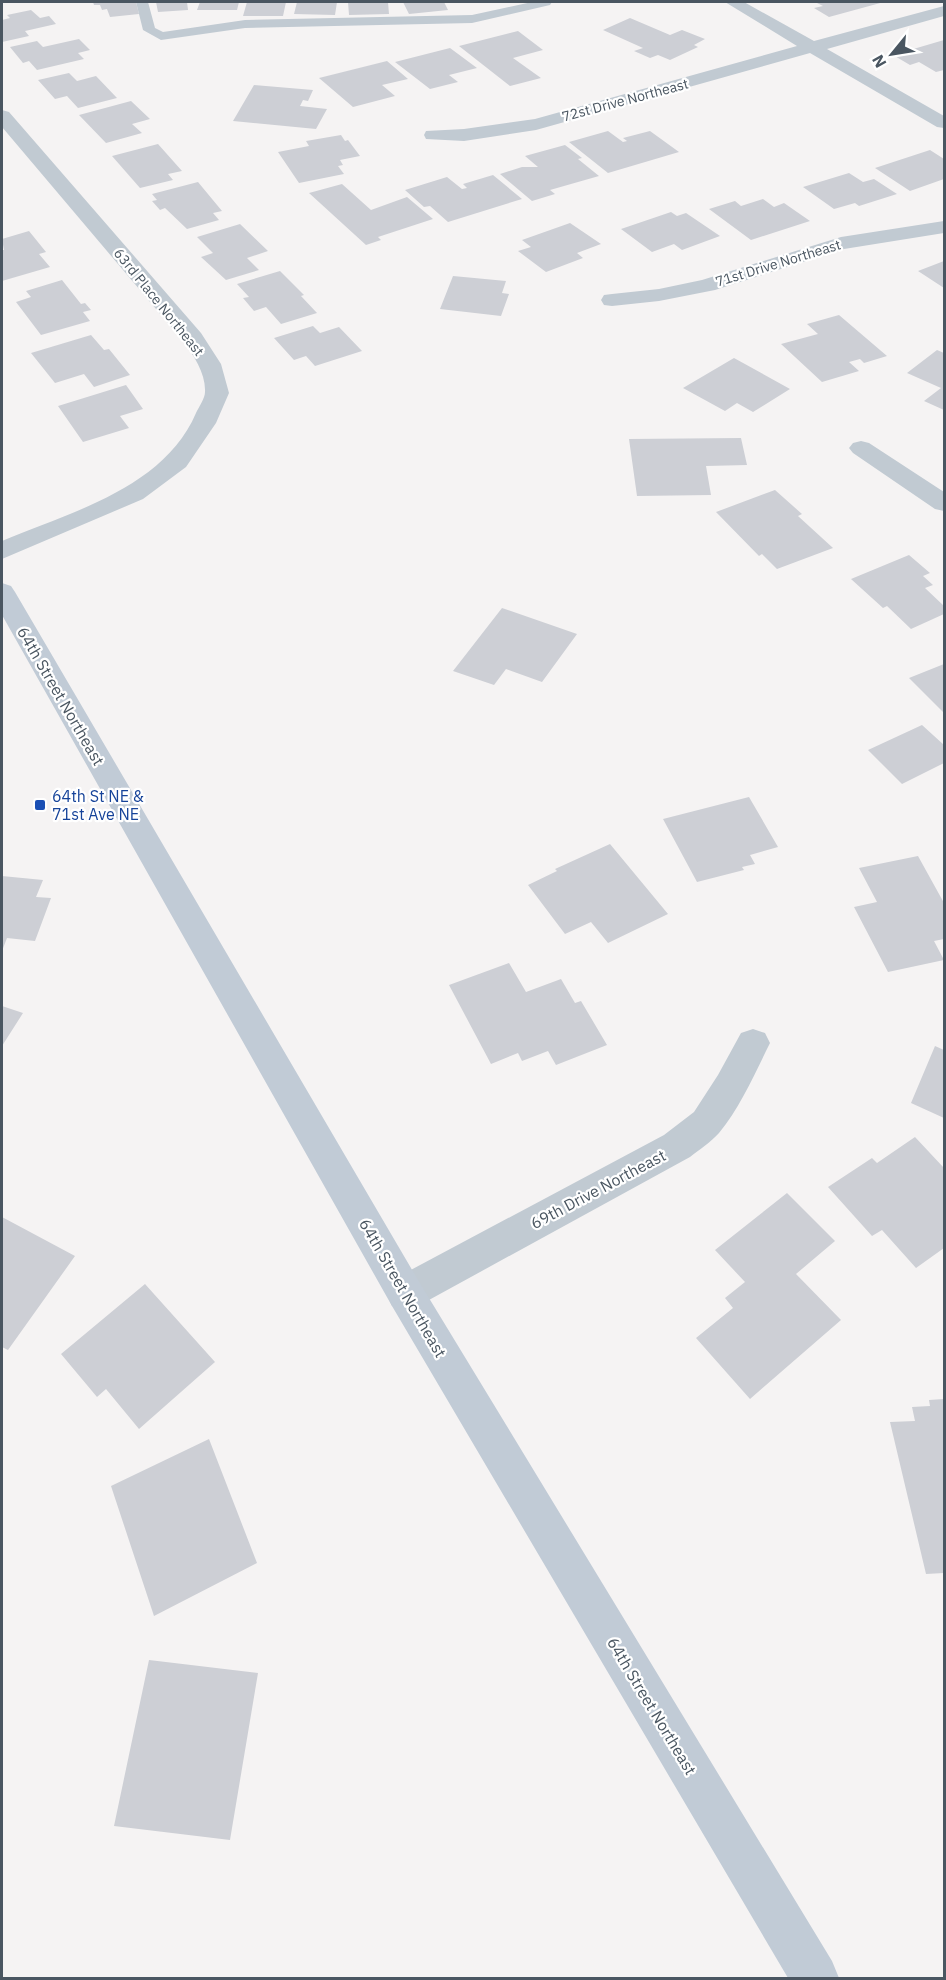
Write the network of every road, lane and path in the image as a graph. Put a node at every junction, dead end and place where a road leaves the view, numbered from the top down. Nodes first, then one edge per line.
1 (142, 2) edge
2 (546, 2) edge
3 (734, 2) edge
4 (945, 11) edge
5 (815, 48) junction
6 (2, 116) edge
7 (945, 123) edge
8 (433, 135) dead end
9 (945, 226) edge
10 (612, 300) dead end
11 (861, 448) dead end
12 (945, 503) edge
13 (2, 551) edge
14 (2, 592) edge
15 (753, 1043) dead end
16 (405, 1293) junction
17 (815, 1978) edge

1 - 2 lane
3 - 5 street
4 - 5 street, 72st Drive Northeast
5 - 7 street
5 - 8 street, 72st Drive Northeast
6 - 13 street, 63rd Place Northeast
9 - 10 street, 71st Drive Northeast
11 - 12 street
14 - 16 main road, 64th Street Northeast
15 - 16 street, 69th Drive Northeast
16 - 17 main road, 64th Street Northeast

